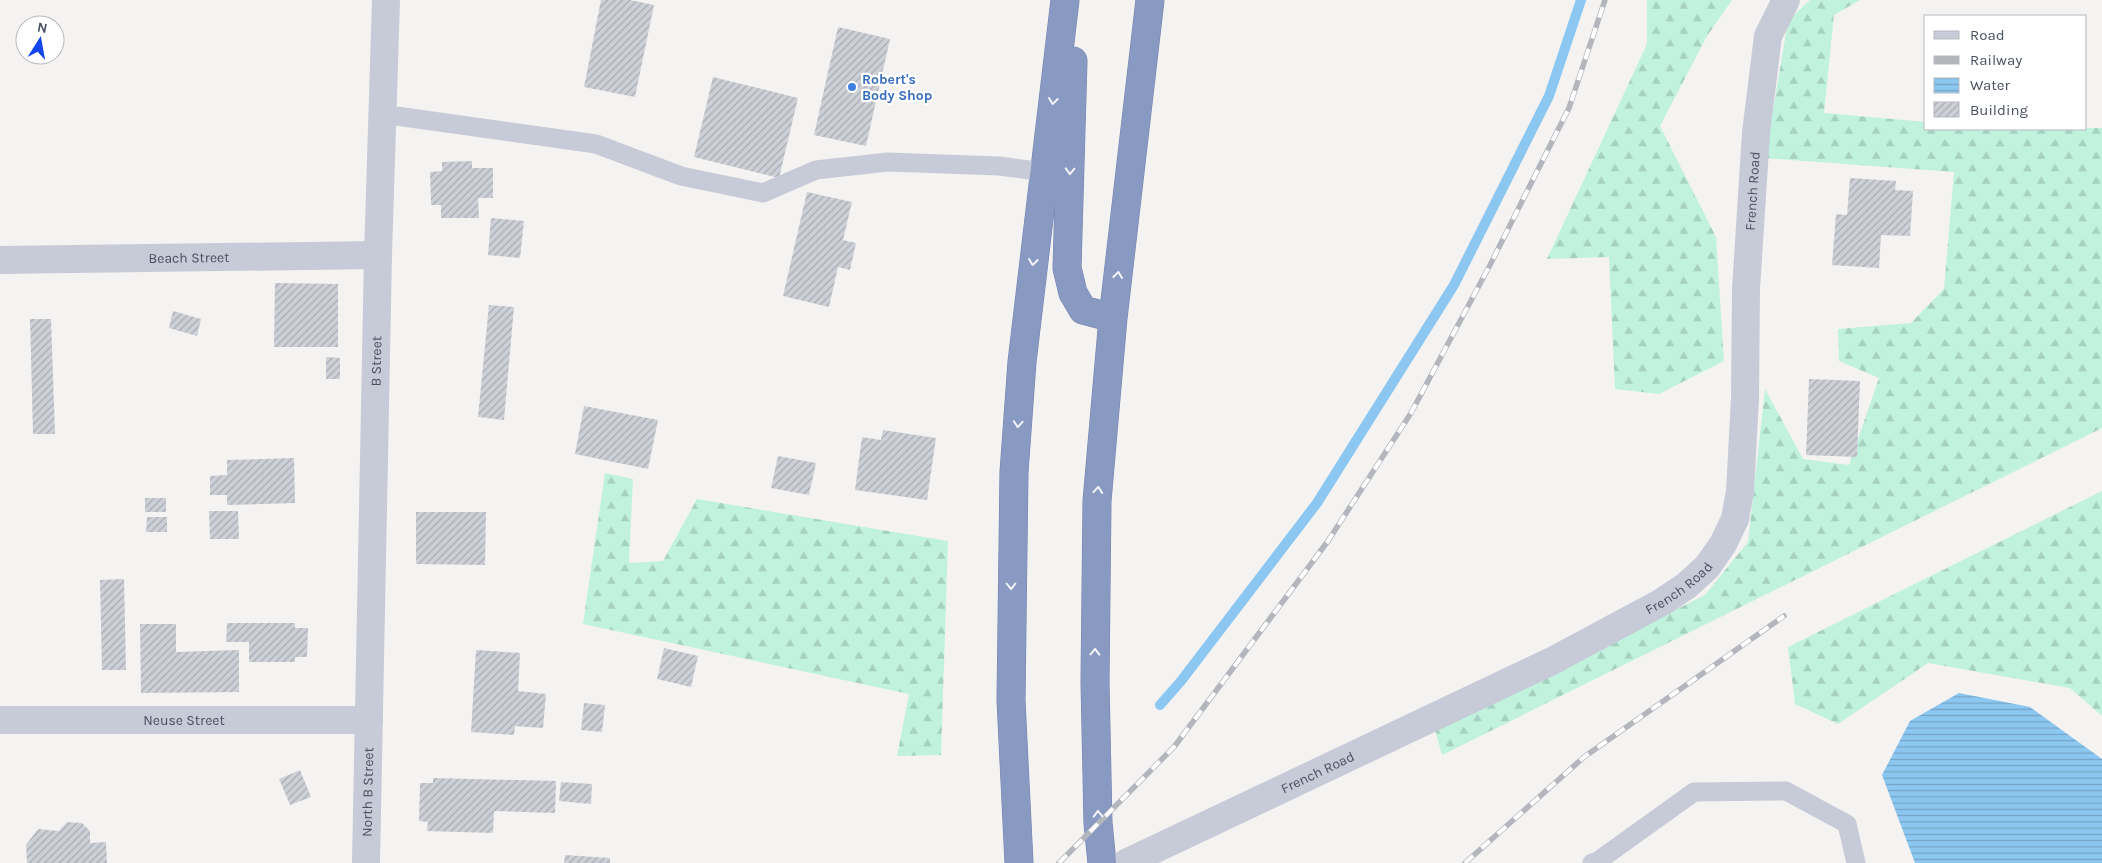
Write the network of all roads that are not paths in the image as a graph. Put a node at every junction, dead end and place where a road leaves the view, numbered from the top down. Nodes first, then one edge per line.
1 (386, 0) edge
2 (1065, 0) edge
3 (1075, 0) edge
4 (1150, 0) edge
5 (1786, 0) edge
6 (382, 114) junction
7 (1044, 172) junction
8 (378, 255) junction
9 (0, 260) edge
10 (1113, 318) junction
11 (0, 720) edge
12 (368, 720) junction
13 (366, 863) edge
14 (1019, 863) edge
15 (1102, 863) edge
16 (1126, 863) edge
17 (1592, 863) edge
18 (1856, 863) edge

1 - 6 street, B Street
2 -> 7 highway
3 -> 10 highway
10 -> 4 highway
5 - 16 street, French Road
6 - 7 lane
6 - 8 street, B Street
7 -> 14 highway
8 - 9 street, Beach Street
8 - 12 street, B Street
15 -> 10 highway
11 - 12 street, Neuse Street
12 - 13 street, North B Street
17 - 18 lane

